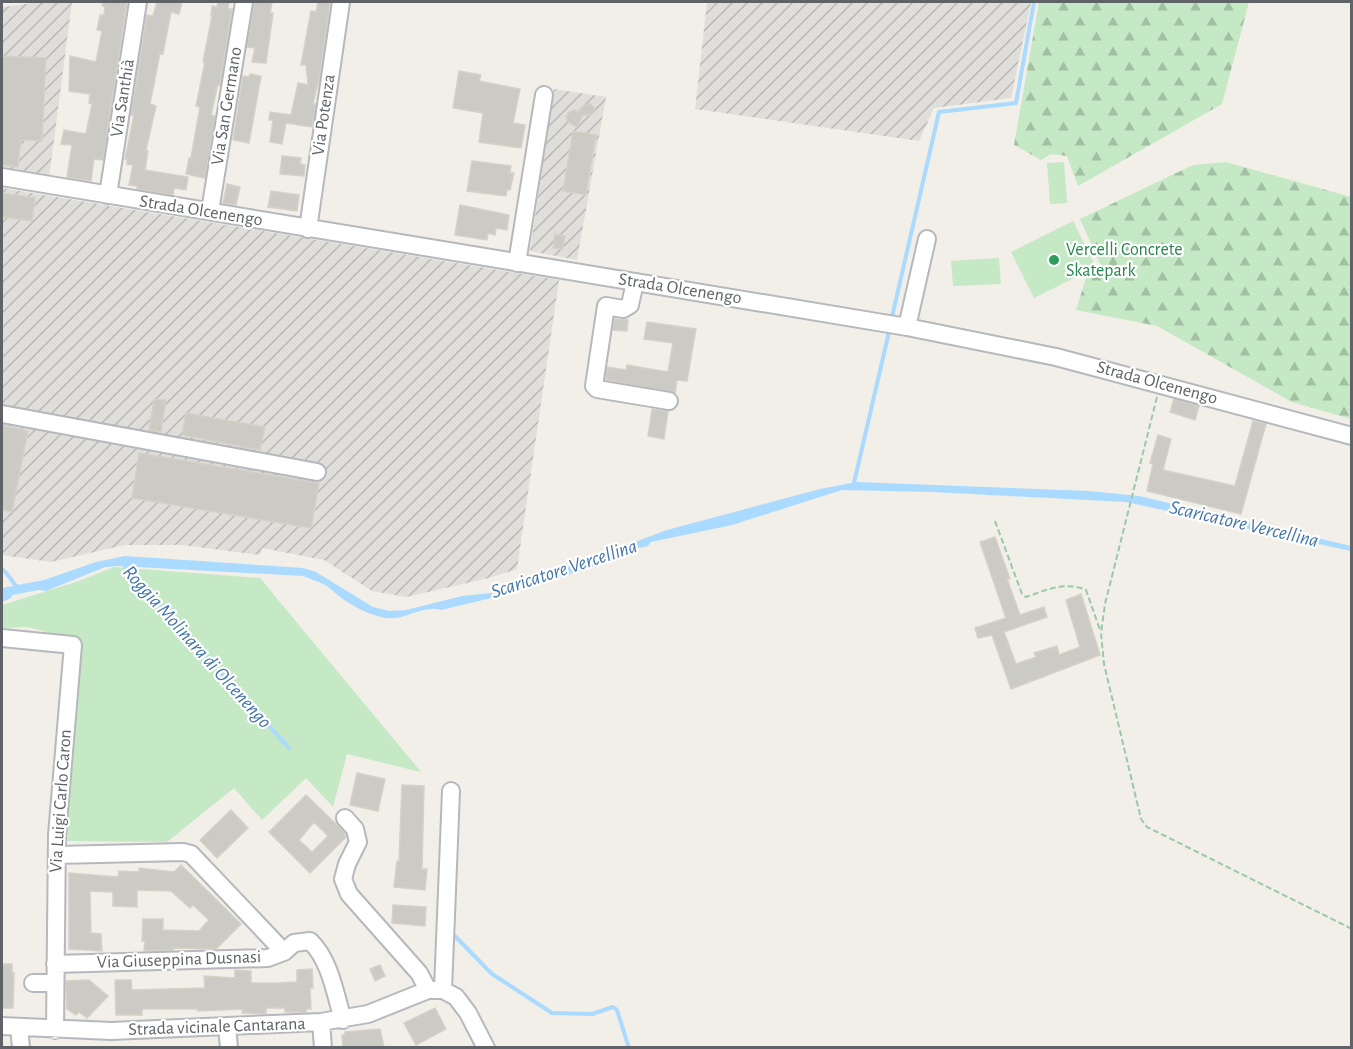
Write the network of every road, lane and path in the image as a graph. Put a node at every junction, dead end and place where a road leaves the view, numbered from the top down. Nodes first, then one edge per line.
1 (138, 2) edge
2 (244, 2) edge
3 (340, 2) edge
4 (543, 95) dead end
5 (2, 177) edge
6 (108, 195) junction
7 (210, 211) junction
8 (308, 229) junction
9 (927, 238) dead end
10 (517, 263) junction
11 (635, 282) junction
12 (907, 327) junction
13 (1160, 383) junction
14 (669, 401) dead end
15 (2, 414) edge
16 (1352, 436) edge
17 (316, 472) dead end
18 (994, 521) dead end
19 (1101, 633) junction
20 (2, 638) edge
21 (451, 792) dead end
22 (345, 818) dead end
23 (57, 855) junction
24 (1352, 929) edge
25 (284, 952) junction
26 (55, 964) junction
27 (33, 983) dead end
28 (55, 983) junction
29 (435, 990) junction
30 (343, 1020) junction
31 (321, 1022) junction
32 (2, 1026) edge
33 (227, 1026) junction
34 (19, 1028) junction
35 (55, 1030) junction
36 (112, 1039) edge
37 (21, 1047) edge
38 (229, 1047) edge
39 (323, 1047) edge
40 (486, 1047) edge

1 - 6 street, Via Santhià
2 - 7 street, Via San Germano
3 - 8 street, Via Potenza
4 - 10 street
5 - 6 street, Strada Olcenengo
6 - 7 street, Strada Olcenengo
7 - 8 street, Strada Olcenengo
8 - 10 street, Strada Olcenengo
9 - 12 street
10 - 11 street, Strada Olcenengo
11 - 12 street, Strada Olcenengo
11 - 14 street
12 - 13 street, Strada Olcenengo
13 - 16 street, Strada Olcenengo
13 - 19 path
15 - 17 street
18 - 19 path
19 - 24 path
20 - 23 street, Via Luigi Carlo Caron
21 - 29 street
22 - 29 street
23 - 25 street, Via Giuseppina Dusnasi
23 - 26 street, Via Luigi Carlo Caron
25 - 26 street, Via Giuseppina Dusnasi
25 - 30 street
26 - 28 street, Via Luigi Carlo Caron
27 - 28 street
28 - 35 street, Via Luigi Carlo Caron
29 - 30 street, Strada vicinale Cantarana
29 - 40 street
30 - 31 street, Strada vicinale Cantarana
31 - 33 street, Strada vicinale Cantarana
31 - 39 street
32 - 34 street, Strada vicinale Cantarana
33 - 36 street, Strada vicinale Cantarana
33 - 38 street
34 - 35 street, Strada vicinale Cantarana
34 - 37 street
35 - 36 street, Strada vicinale Cantarana

